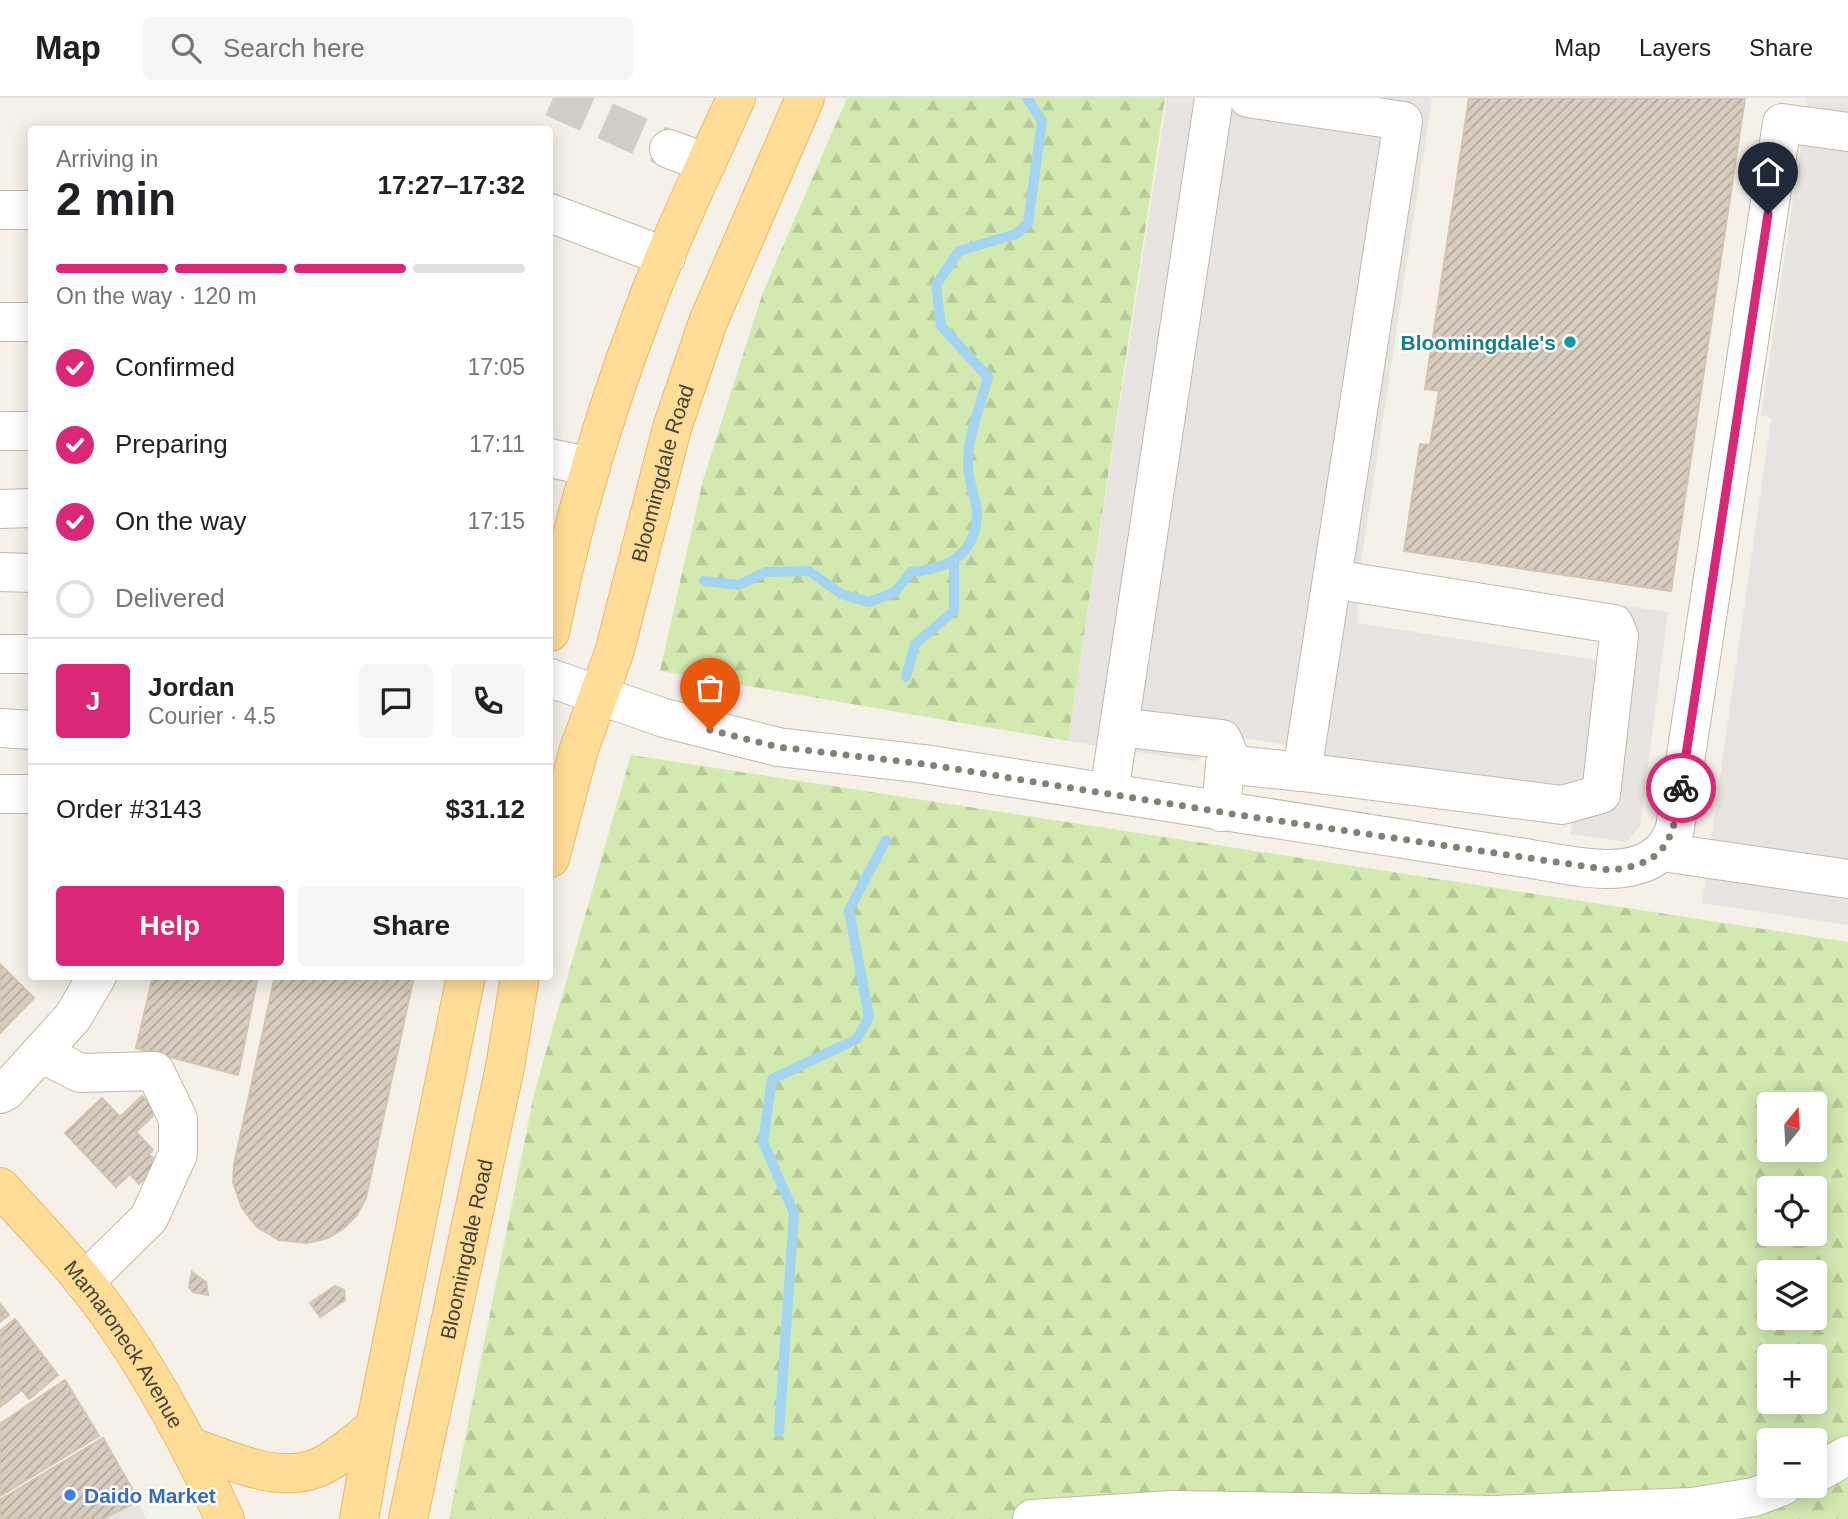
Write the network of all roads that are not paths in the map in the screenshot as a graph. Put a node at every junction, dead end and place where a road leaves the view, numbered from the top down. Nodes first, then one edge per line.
1 (736, 98) edge
2 (805, 98) edge
3 (1214, 98) edge
4 (1248, 98) edge
5 (1405, 109) edge
6 (1848, 132) edge
7 (669, 149) tunnel mouth
8 (707, 163) junction
9 (0, 210) edge
10 (28, 210) edge
11 (553, 214) edge
12 (666, 257) junction
13 (28, 322) edge
14 (0, 323) edge
15 (0, 431) edge
16 (28, 431) edge
17 (553, 459) edge
18 (591, 467) junction
19 (28, 508) edge
20 (0, 509) edge
21 (0, 572) edge
22 (28, 573) edge
23 (1332, 579) junction
24 (553, 606) edge
25 (0, 654) edge
26 (28, 654) edge
27 (553, 679) edge
28 (598, 695) junction
29 (1119, 727) junction
30 (0, 729) edge
31 (28, 730) edge
32 (1233, 765) junction
33 (1302, 772) junction
34 (1109, 793) junction
35 (0, 794) edge
36 (28, 794) edge
37 (1221, 812) junction
38 (553, 847) edge
39 (1662, 852) junction
40 (1848, 879) edge
41 (95, 980) edge
42 (465, 980) edge
43 (519, 980) edge
44 (41, 1053) junction
45 (0, 1094) edge
46 (0, 1188) edge
47 (83, 1282) junction
48 (375, 1427) junction
49 (191, 1447) junction
50 (1848, 1455) edge
51 (1827, 1467) edge
52 (1757, 1496) edge
53 (225, 1519) edge
54 (359, 1519) edge
55 (408, 1519) edge
56 (1032, 1519) edge

1 - 8 main road
2 - 28 main road, Bloomingdale Road
3 - 29 street
4 - 5 street
5 - 23 street
6 - 39 street
7 - 8 street
8 - 12 main road
9 - 10 street
11 - 12 street
12 - 18 main road
13 - 14 street
15 - 16 street
17 - 18 street
18 - 24 main road
19 - 20 street
21 - 22 street
23 - 33 street
23 - 33 street
25 - 26 street
27 - 28 street
28 - 34 street
28 - 38 main road, Bloomingdale Road
29 - 32 street
29 - 34 street
30 - 31 street
32 - 33 street
32 - 37 street
34 - 37 street
35 - 36 street
37 - 39 street
39 - 40 street
41 - 44 street
42 - 48 main road
43 - 55 main road, Bloomingdale Road
44 - 45 street
44 - 47 street
46 - 47 main road, Mamaroneck Avenue
47 - 49 main road, Mamaroneck Avenue
48 - 49 main road
48 - 54 main road
49 - 53 main road, Mamaroneck Avenue
50 - 51 street
52 - 56 street

